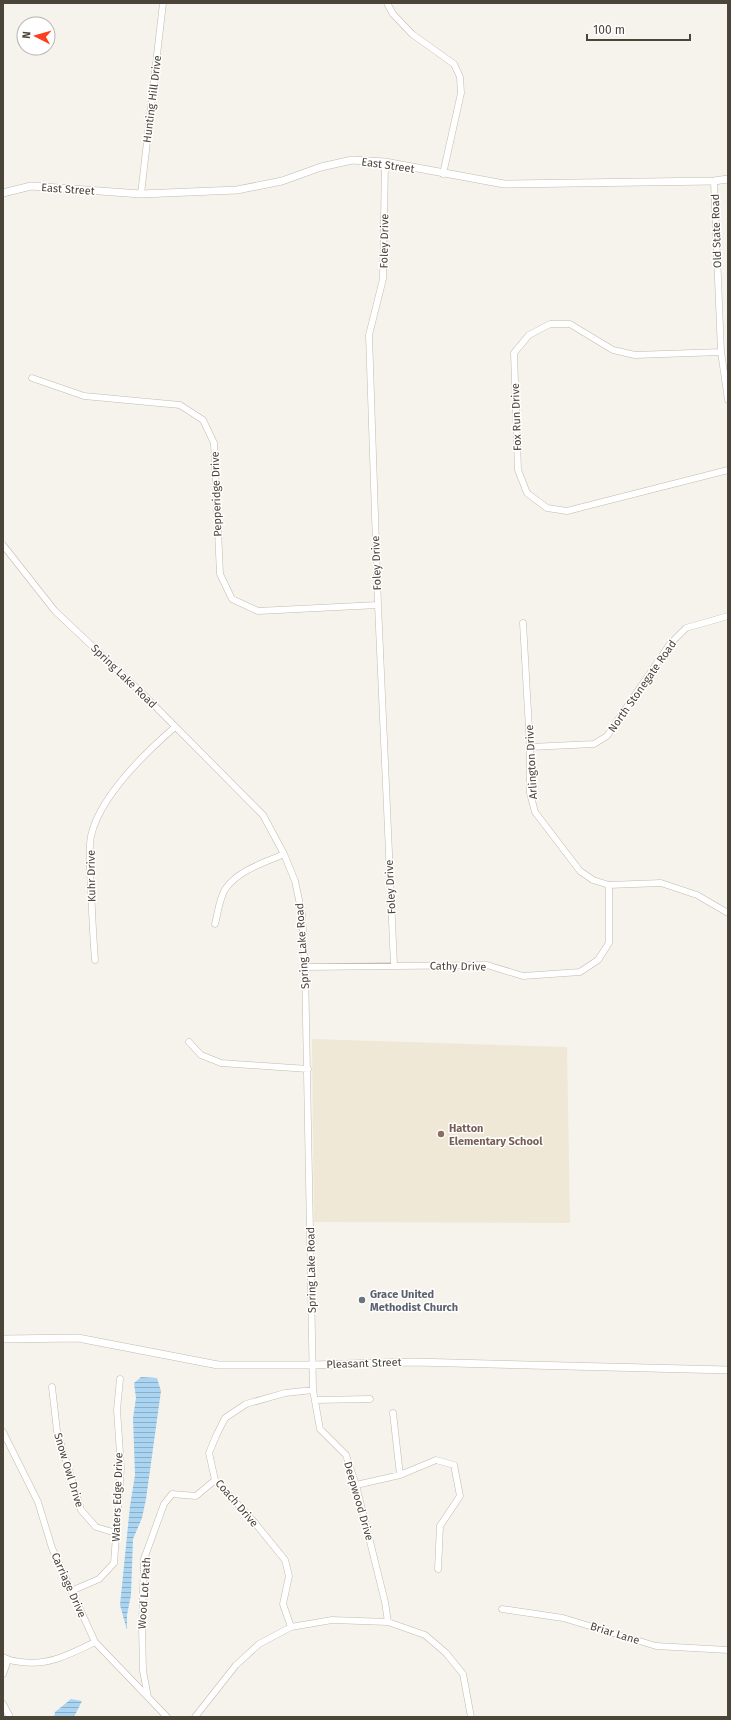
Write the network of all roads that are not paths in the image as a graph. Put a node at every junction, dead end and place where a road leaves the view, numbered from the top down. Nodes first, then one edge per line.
1 (163, 3) edge
2 (387, 3) edge
3 (385, 162) junction
4 (443, 174) junction
5 (728, 179) edge
6 (714, 181) junction
7 (3, 193) edge
8 (141, 194) junction
9 (721, 352) junction
10 (32, 378) dead end
11 (728, 400) edge
12 (728, 470) edge
13 (3, 545) edge
14 (378, 606) junction
15 (728, 616) edge
16 (523, 623) dead end
17 (175, 727) junction
18 (530, 747) junction
19 (284, 854) junction
20 (609, 885) junction
21 (728, 913) edge
22 (216, 924) dead end
23 (95, 960) dead end
24 (394, 966) junction
25 (305, 967) junction
26 (189, 1042) dead end
27 (308, 1069) junction
28 (3, 1339) edge
29 (312, 1365) junction
30 (728, 1370) edge
31 (120, 1379) dead end
32 (52, 1387) dead end
33 (313, 1390) junction
34 (370, 1399) dead end
35 (316, 1400) junction
36 (393, 1413) dead end
37 (3, 1432) edge
38 (400, 1475) junction
39 (215, 1480) junction
40 (356, 1485) junction
41 (116, 1532) junction
42 (438, 1569) dead end
43 (72, 1591) junction
44 (502, 1609) dead end
45 (388, 1622) junction
46 (291, 1627) junction
47 (95, 1642) junction
48 (728, 1650) edge
49 (5, 1659) edge
50 (3, 1674) edge
51 (148, 1697) junction
52 (3, 1704) edge
53 (10, 1717) edge
54 (167, 1717) edge
55 (195, 1717) edge
56 (471, 1717) edge

1 - 8 street, Hunting Hill Drive
2 - 4 street
3 - 4 street, East Street
3 - 8 street, East Street
3 - 14 street, Foley Drive
4 - 6 street, East Street
5 - 6 street, East Street
6 - 9 street, Old State Road
7 - 8 street, East Street
9 - 11 street, Old State Road
9 - 12 street, Fox Run Drive
10 - 14 street, Pepperidge Drive
13 - 17 street, Spring Lake Road
14 - 24 street, Foley Drive
15 - 18 street, North Stonegate Road
16 - 18 street, Arlington Drive
17 - 19 street, Spring Lake Road
17 - 23 street, Kuhr Drive
18 - 20 street, Arlington Drive
19 - 22 street
19 - 25 street, Spring Lake Road
20 - 21 street, Arlington Drive
20 - 24 street, Cathy Drive
24 - 25 street, Cathy Drive
25 - 27 street, Spring Lake Road
26 - 27 street
27 - 29 street, Spring Lake Road
28 - 29 street, Pleasant Street
29 - 30 street, Pleasant Street
29 - 33 street, Deepwood Drive
31 - 41 street, Waters Edge Drive
32 - 41 street, Snow Owl Drive
33 - 35 street, Deepwood Drive
33 - 39 street, Coach Drive
34 - 35 street
35 - 40 street, Deepwood Drive
36 - 38 street
37 - 43 street, Carriage Drive
38 - 40 street
38 - 42 street
39 - 46 street, Coach Drive
39 - 51 street, Wood Lot Path
40 - 45 street, Deepwood Drive
41 - 43 street, Waters Edge Drive
43 - 47 street, Carriage Drive
44 - 48 street, Briar Lane
45 - 46 street
45 - 56 street
46 - 55 street
47 - 49 street
47 - 51 street, Carriage Drive
49 - 50 street
51 - 54 street, Carriage Drive
52 - 53 street

